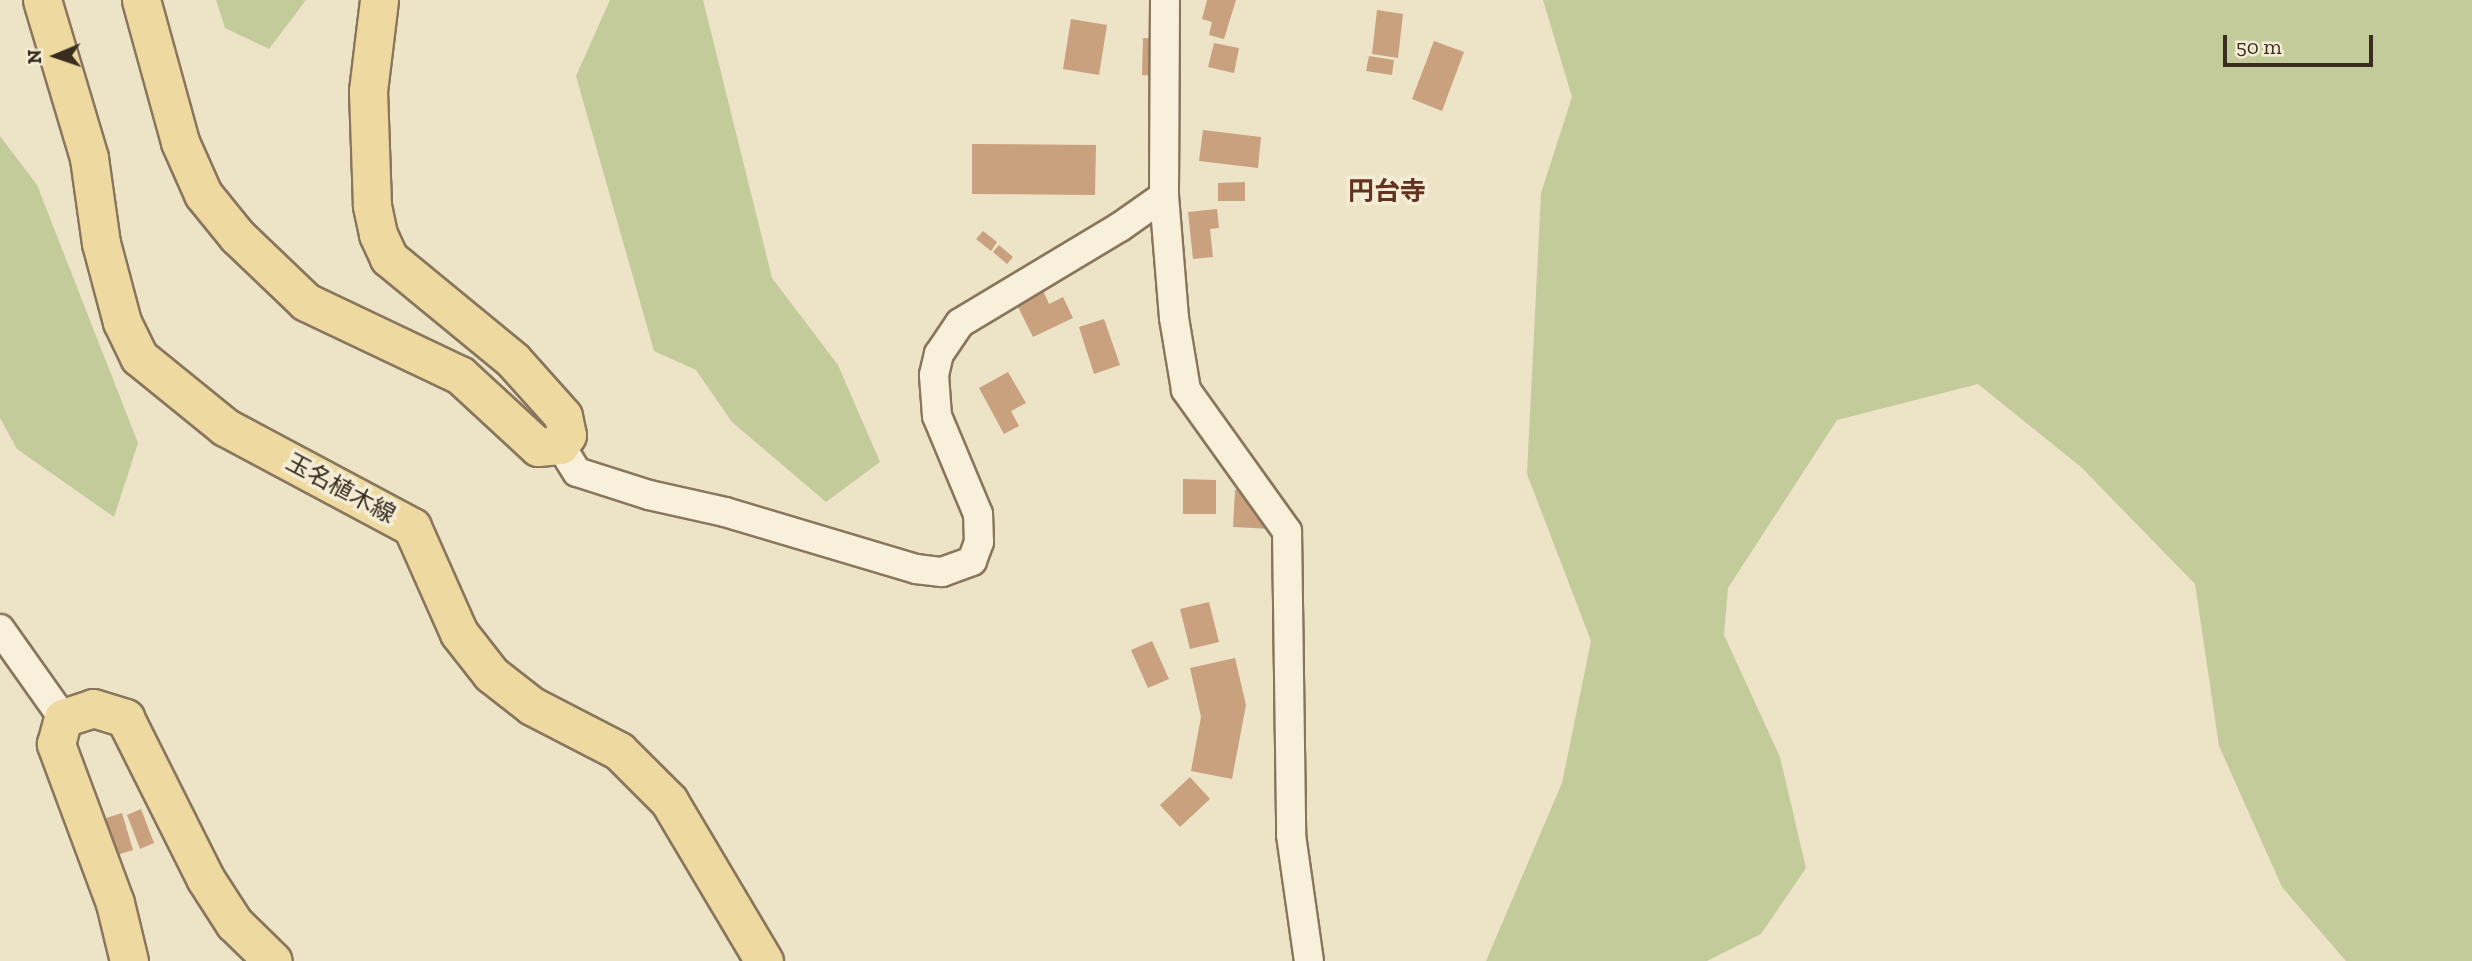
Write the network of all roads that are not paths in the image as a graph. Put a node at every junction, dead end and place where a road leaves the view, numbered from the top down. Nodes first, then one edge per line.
1 (42, 0) edge
2 (141, 0) edge
3 (379, 0) edge
4 (1164, 0) edge
5 (1164, 196) junction
6 (560, 445) junction
7 (0, 629) edge
8 (63, 718) junction
9 (129, 961) edge
10 (273, 961) edge
11 (764, 961) edge
12 (1310, 961) edge

1 - 11 main road, 玉名植木線
2 - 6 main road
3 - 6 main road
4 - 5 street
5 - 6 street
5 - 12 street
7 - 8 street
8 - 9 main road
8 - 10 main road

